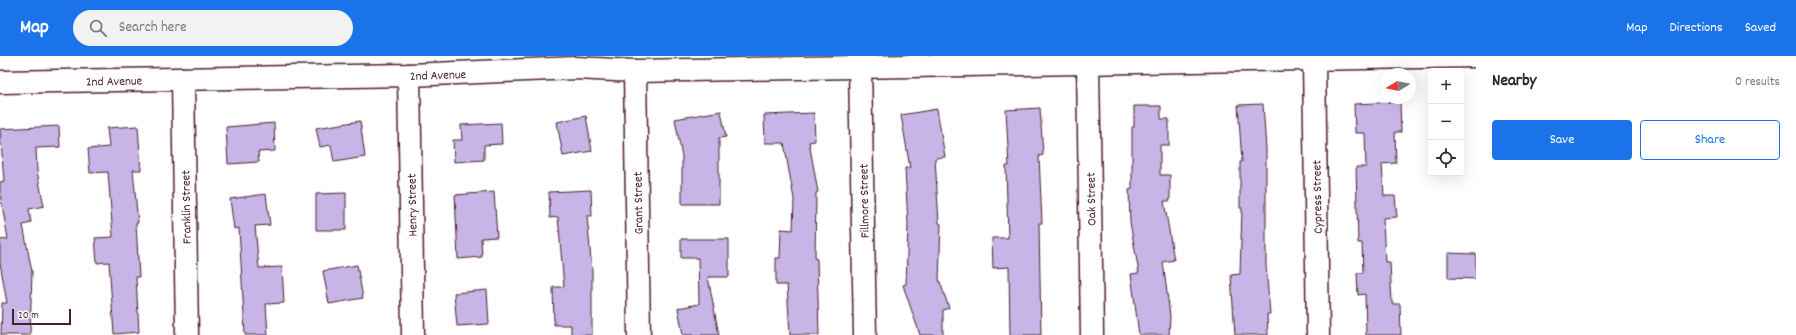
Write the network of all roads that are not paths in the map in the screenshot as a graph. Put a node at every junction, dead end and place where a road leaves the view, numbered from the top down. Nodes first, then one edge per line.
1 (1476, 56) edge
2 (1290, 58) edge
3 (1314, 60) junction
4 (576, 62) edge
5 (1088, 63) junction
6 (860, 67) junction
7 (635, 71) junction
8 (409, 75) junction
9 (183, 79) junction
10 (0, 82) edge
11 (187, 335) edge
12 (413, 335) edge
13 (639, 335) edge
14 (865, 335) edge
15 (1092, 335) edge
16 (1318, 335) edge

1 - 3 street, 2nd Avenue
2 - 3 street, 2nd Avenue
2 - 5 street, 2nd Avenue
3 - 16 street, Cypress Street
4 - 7 street, 2nd Avenue
4 - 8 street, 2nd Avenue
5 - 6 street, 2nd Avenue
5 - 15 street, Oak Street
6 - 7 street, 2nd Avenue
6 - 14 street, Fillmore Street
7 - 13 street, Grant Street
8 - 9 street, 2nd Avenue
8 - 12 street, Henry Street
9 - 10 street, 2nd Avenue
9 - 11 street, Franklin Street

